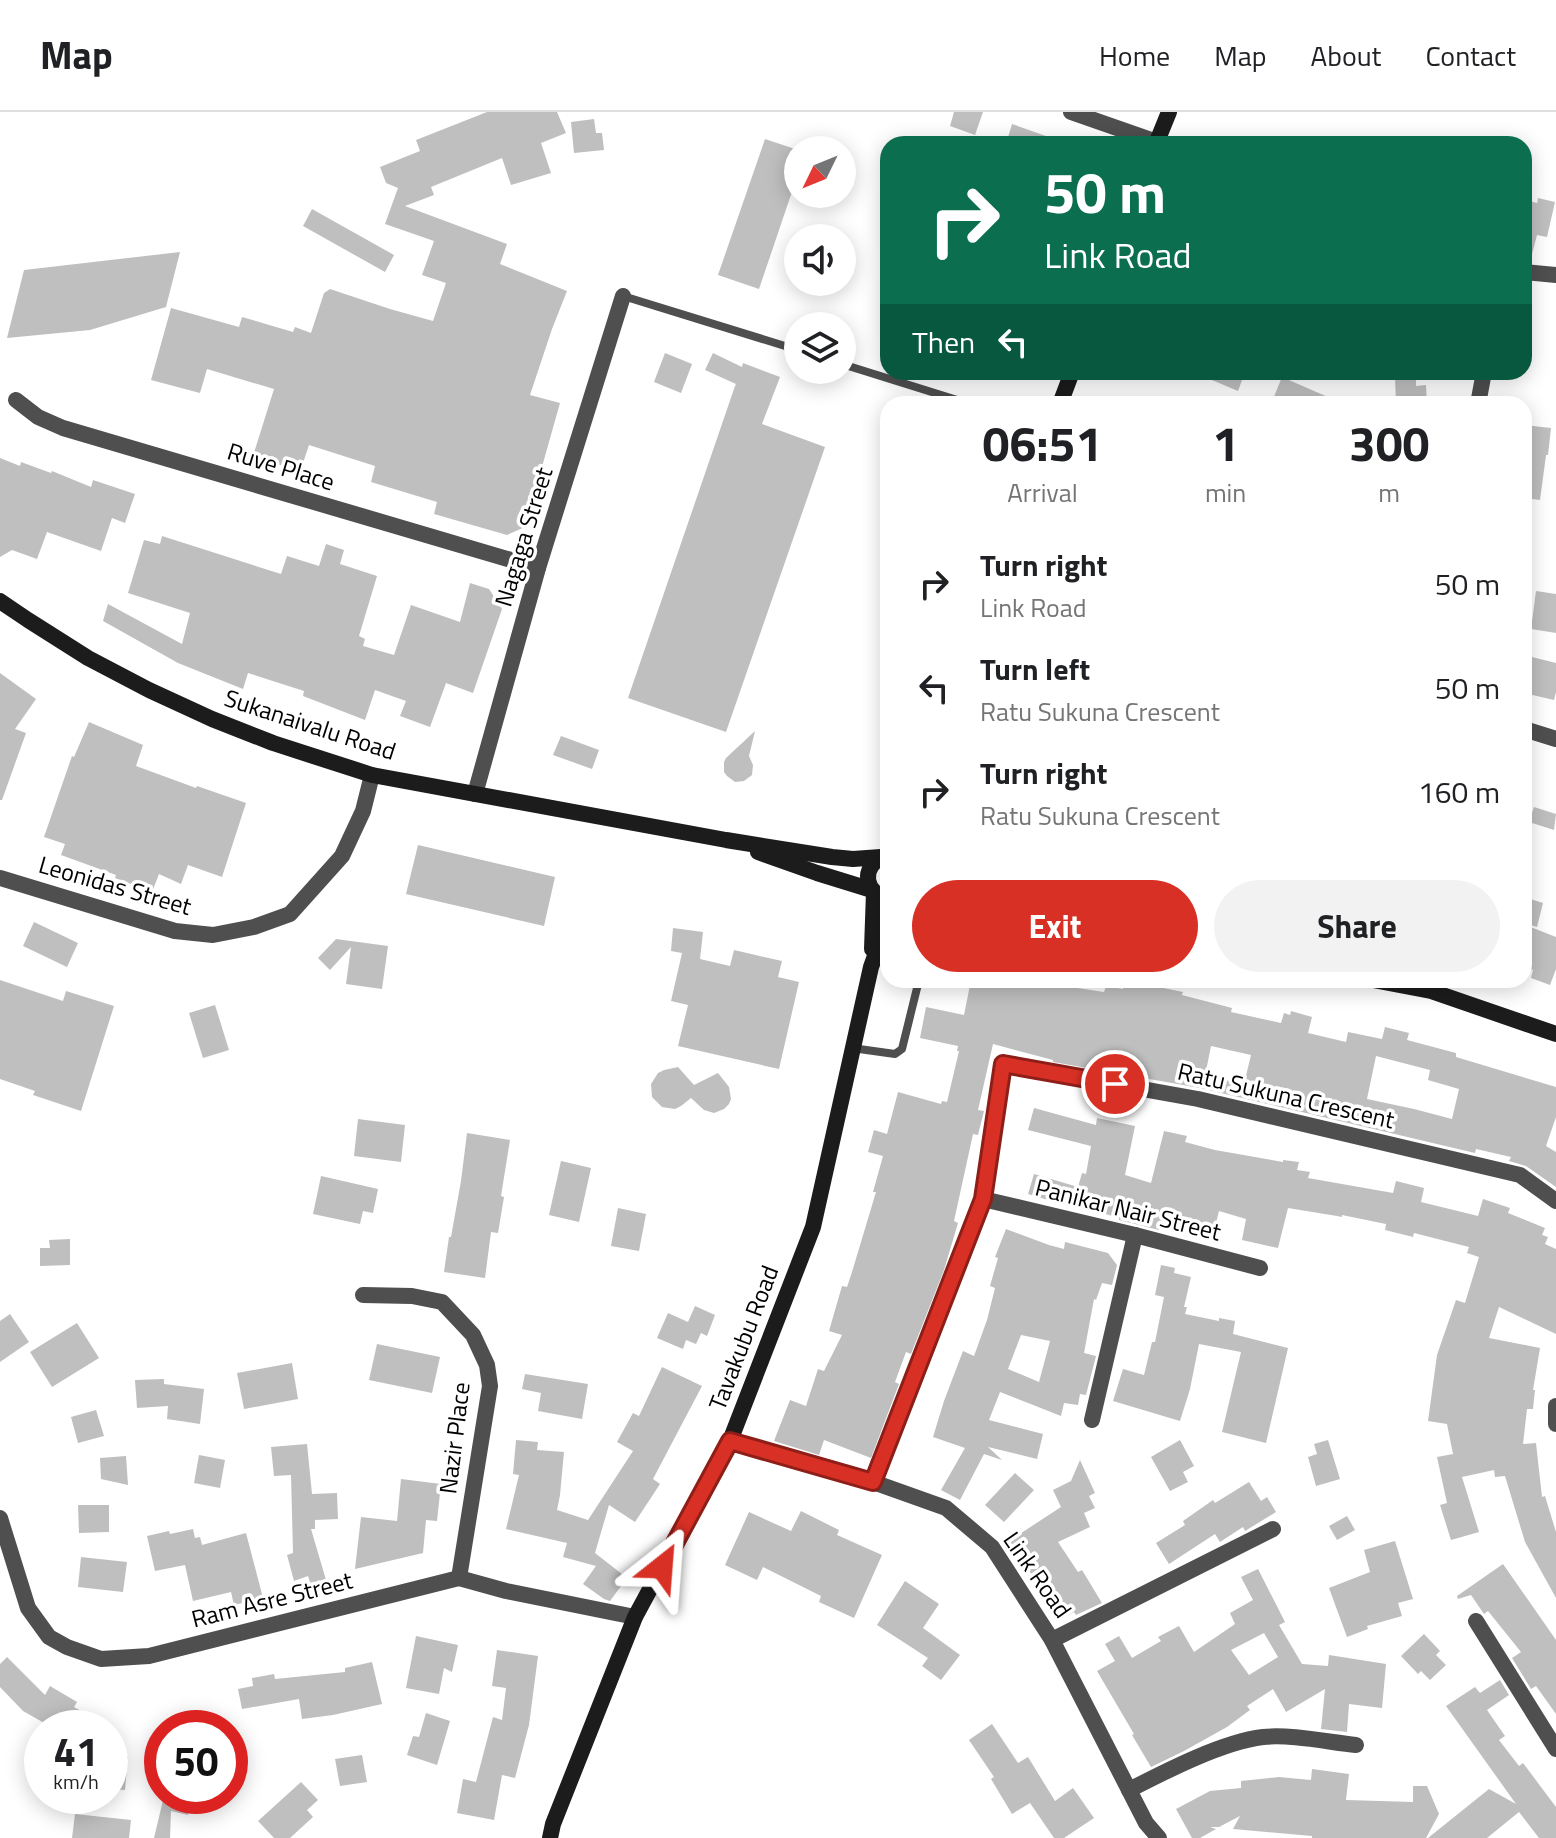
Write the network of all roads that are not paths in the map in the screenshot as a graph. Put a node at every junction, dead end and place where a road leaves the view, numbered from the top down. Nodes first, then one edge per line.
1 (1071, 112) edge
2 (1169, 112) edge
3 (1137, 136) edge
4 (1159, 136) edge
5 (1532, 273) edge
6 (1556, 275) edge
7 (623, 296) joint
8 (784, 346) edge
9 (856, 368) edge
10 (880, 376) edge
11 (893, 380) edge
12 (944, 396) edge
13 (16, 400) dead end
14 (538, 568) junction
15 (0, 601) edge
16 (1532, 732) edge
17 (1556, 739) edge
18 (372, 775) junction
19 (475, 794) junction
20 (726, 840) junction
21 (880, 854) edge
22 (880, 858) edge
23 (0, 878) edge
24 (878, 893) edge
25 (880, 942) edge
26 (871, 967) junction
27 (917, 988) edge
28 (1415, 988) edge
29 (1556, 1034) edge
30 (852, 1048) junction
31 (983, 1199) junction
32 (1556, 1201) edge
33 (1135, 1235) junction
34 (1260, 1268) dead end
35 (363, 1295) dead end
36 (1556, 1406) edge
37 (1092, 1420) dead end
38 (1556, 1424) edge
39 (730, 1441) junction
40 (873, 1482) junction
41 (0, 1518) edge
42 (1273, 1529) dead end
43 (459, 1578) junction
44 (635, 1617) junction
45 (1476, 1621) dead end
46 (1052, 1640) junction
47 (1356, 1745) dead end
48 (1556, 1749) edge
49 (1129, 1790) junction
50 (550, 1838) edge
51 (1159, 1838) edge

1 - 3 street
2 - 4 main road
5 - 6 street
7 - 8 lane
7 - 14 street, Nagaga Street
9 - 10 lane
11 - 12 lane
13 - 14 street, Ruve Place
14 - 19 street, Nagaga Street
15 - 18 main road, Sukanaivalu Road
16 - 17 street
18 - 19 main road, Sukanaivalu Road
18 - 23 street, Leonidas Street
19 - 20 main road, Sukanaivalu Road
20 - 21 main road, Sukanaivalu Road
20 - 24 main road, Sukanaivalu Road
22 - 24 main road, Tavakubu Road
24 - 26 main road, Tavakubu Road
25 - 26 main road, Tavakubu Road
26 - 30 main road, Tavakubu Road
27 - 30 lane
28 - 29 main road
30 - 39 main road, Tavakubu Road
31 - 32 street, Ratu Sukuna Crescent
31 - 33 street, Panikar Nair Street
31 - 40 street, Ratu Sukuna Crescent
33 - 34 street, Panikar Nair Street
33 - 37 street
35 - 43 street, Nazir Place
36 - 38 street
39 - 40 street, Link Road
39 - 44 main road, Tavakubu Road
40 - 46 street, Link Road
41 - 43 street, Ram Asre Street
42 - 46 street
43 - 44 street, Ram Asre Street
44 - 50 main road, Tavakubu Road
45 - 48 street
46 - 49 street, Link Road
47 - 49 street
49 - 51 street, Link Road

